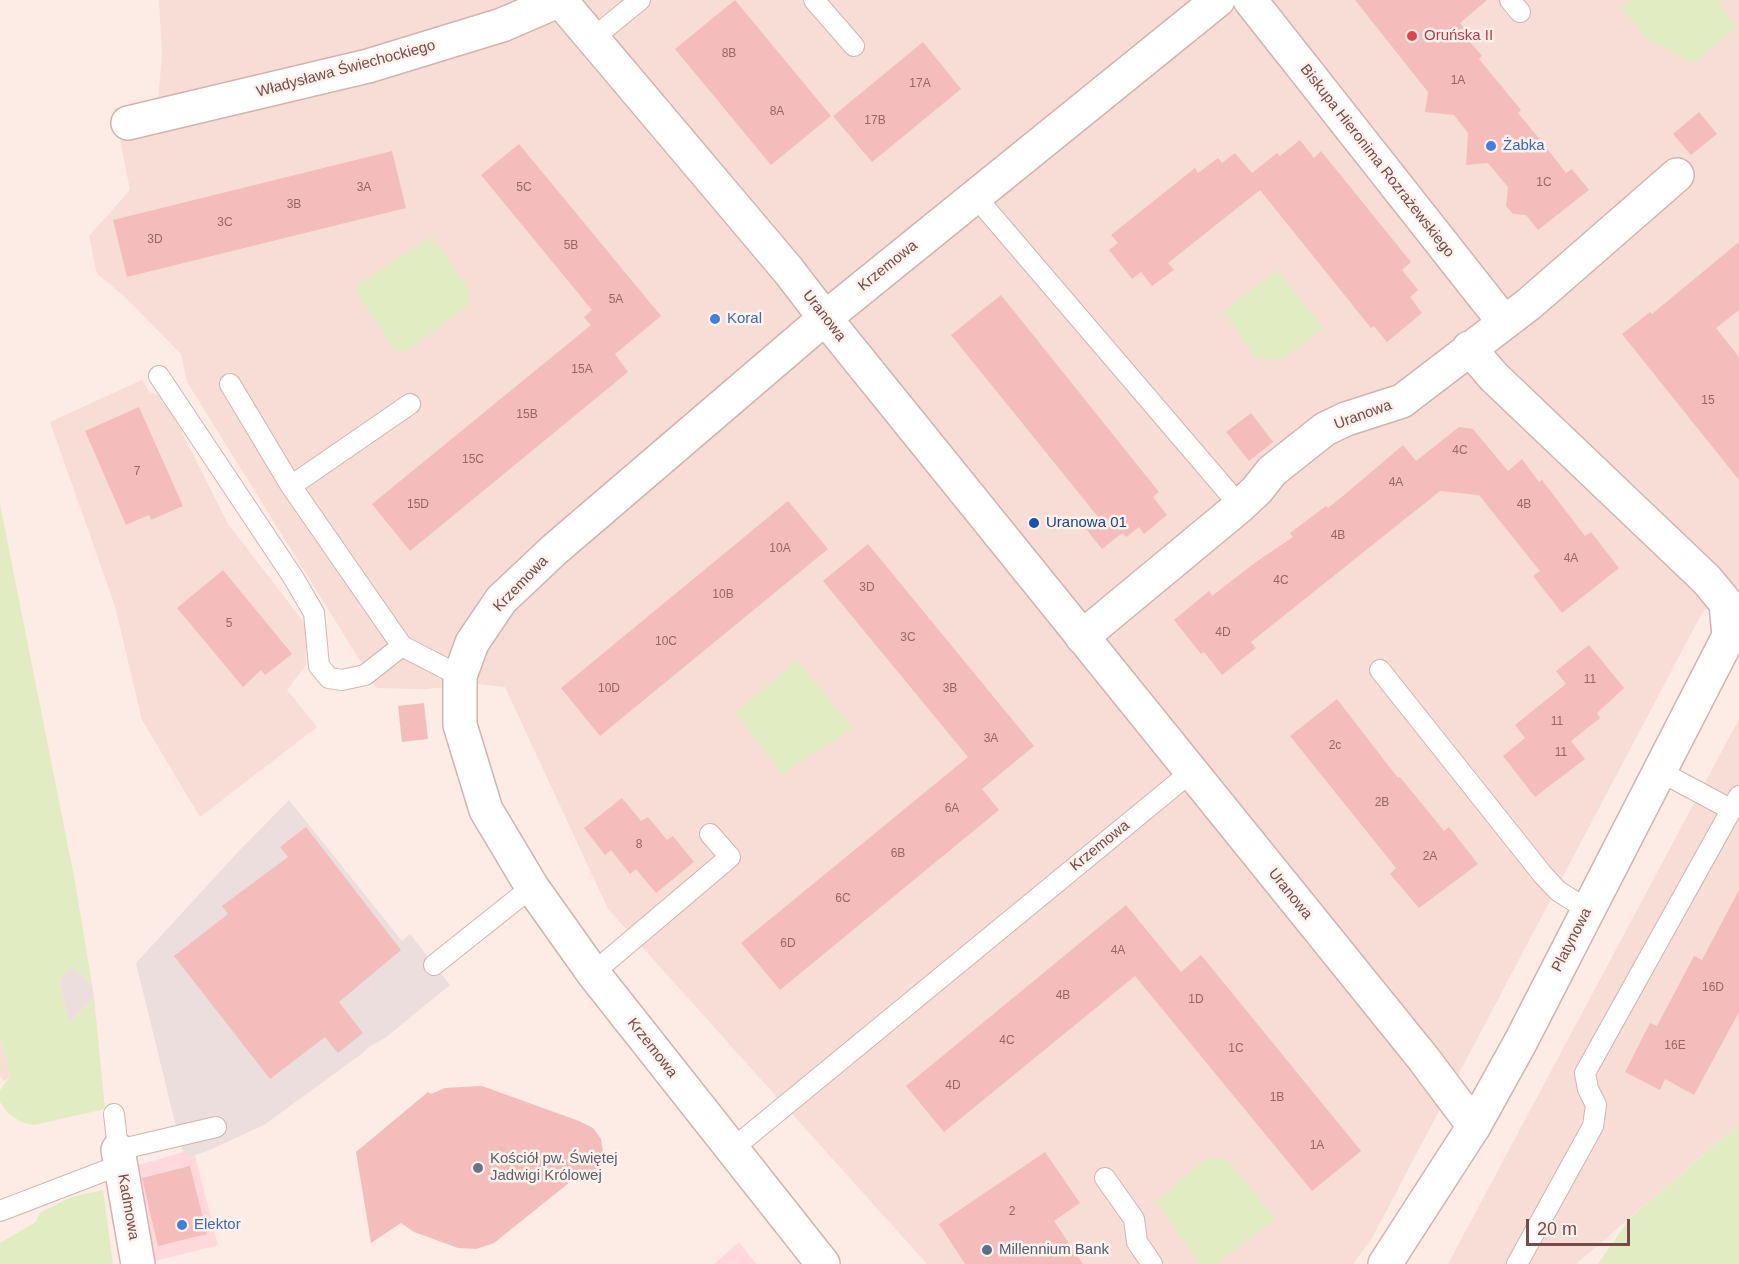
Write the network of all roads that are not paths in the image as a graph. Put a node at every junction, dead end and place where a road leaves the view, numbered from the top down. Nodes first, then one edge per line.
1 (560, 0) edge
2 (640, 0) edge
3 (813, 0) edge
4 (1218, 0) edge
5 (1250, 0) edge
6 (592, 39) junction
7 (854, 46) dead end
8 (128, 123) dead end
9 (1677, 175) dead end
10 (975, 196) junction
11 (825, 318) junction
12 (1504, 322) junction
13 (1469, 348) junction
14 (159, 376) dead end
15 (230, 384) dead end
16 (410, 404) dead end
17 (291, 486) junction
18 (1240, 506) junction
19 (1732, 598) edge
20 (1082, 637) junction
21 (402, 646) junction
22 (1380, 670) dead end
23 (460, 676) junction
24 (1191, 772) junction
25 (1661, 772) junction
26 (1735, 803) edge
27 (710, 834) dead end
28 (532, 886) junction
29 (1588, 910) junction
30 (434, 965) dead end
31 (593, 973) junction
32 (114, 1114) dead end
33 (1474, 1125) junction
34 (216, 1127) dead end
35 (731, 1150) junction
36 (119, 1157) junction
37 (1105, 1178) dead end
38 (0, 1211) edge
39 (138, 1264) edge
40 (823, 1264) edge
41 (1152, 1264) edge
42 (1385, 1264) edge
43 (1517, 1264) edge

1 - 6 street, Uranowa
1 - 8 street, Władysława Świechockiego
2 - 6 lane
3 - 7 lane
4 - 10 street, Krzemowa
5 - 12 street, Biskupa Hieronima Rozrażewskiego
6 - 11 street, Uranowa
9 - 12 street, Uranowa
10 - 11 street, Krzemowa
10 - 18 lane
11 - 20 street, Uranowa
11 - 23 street, Krzemowa
12 - 13 street, Uranowa
13 - 18 street, Uranowa
13 - 19 street
14 - 21 lane
15 - 17 lane
16 - 17 lane
17 - 21 lane
18 - 20 street, Uranowa
19 - 25 street, Platynowa
20 - 24 street, Uranowa
21 - 23 lane
22 - 29 lane
23 - 28 street, Krzemowa
24 - 33 street, Uranowa
24 - 35 lane, Krzemowa
25 - 26 lane
25 - 29 street, Platynowa
26 - 43 lane
27 - 31 lane
28 - 30 lane
28 - 31 street, Krzemowa
29 - 33 street, Platynowa
31 - 35 street, Krzemowa
32 - 36 lane
33 - 42 street, Platynowa
34 - 36 lane
35 - 40 street, Krzemowa
36 - 38 lane
36 - 39 street, Kadmowa
37 - 41 lane

